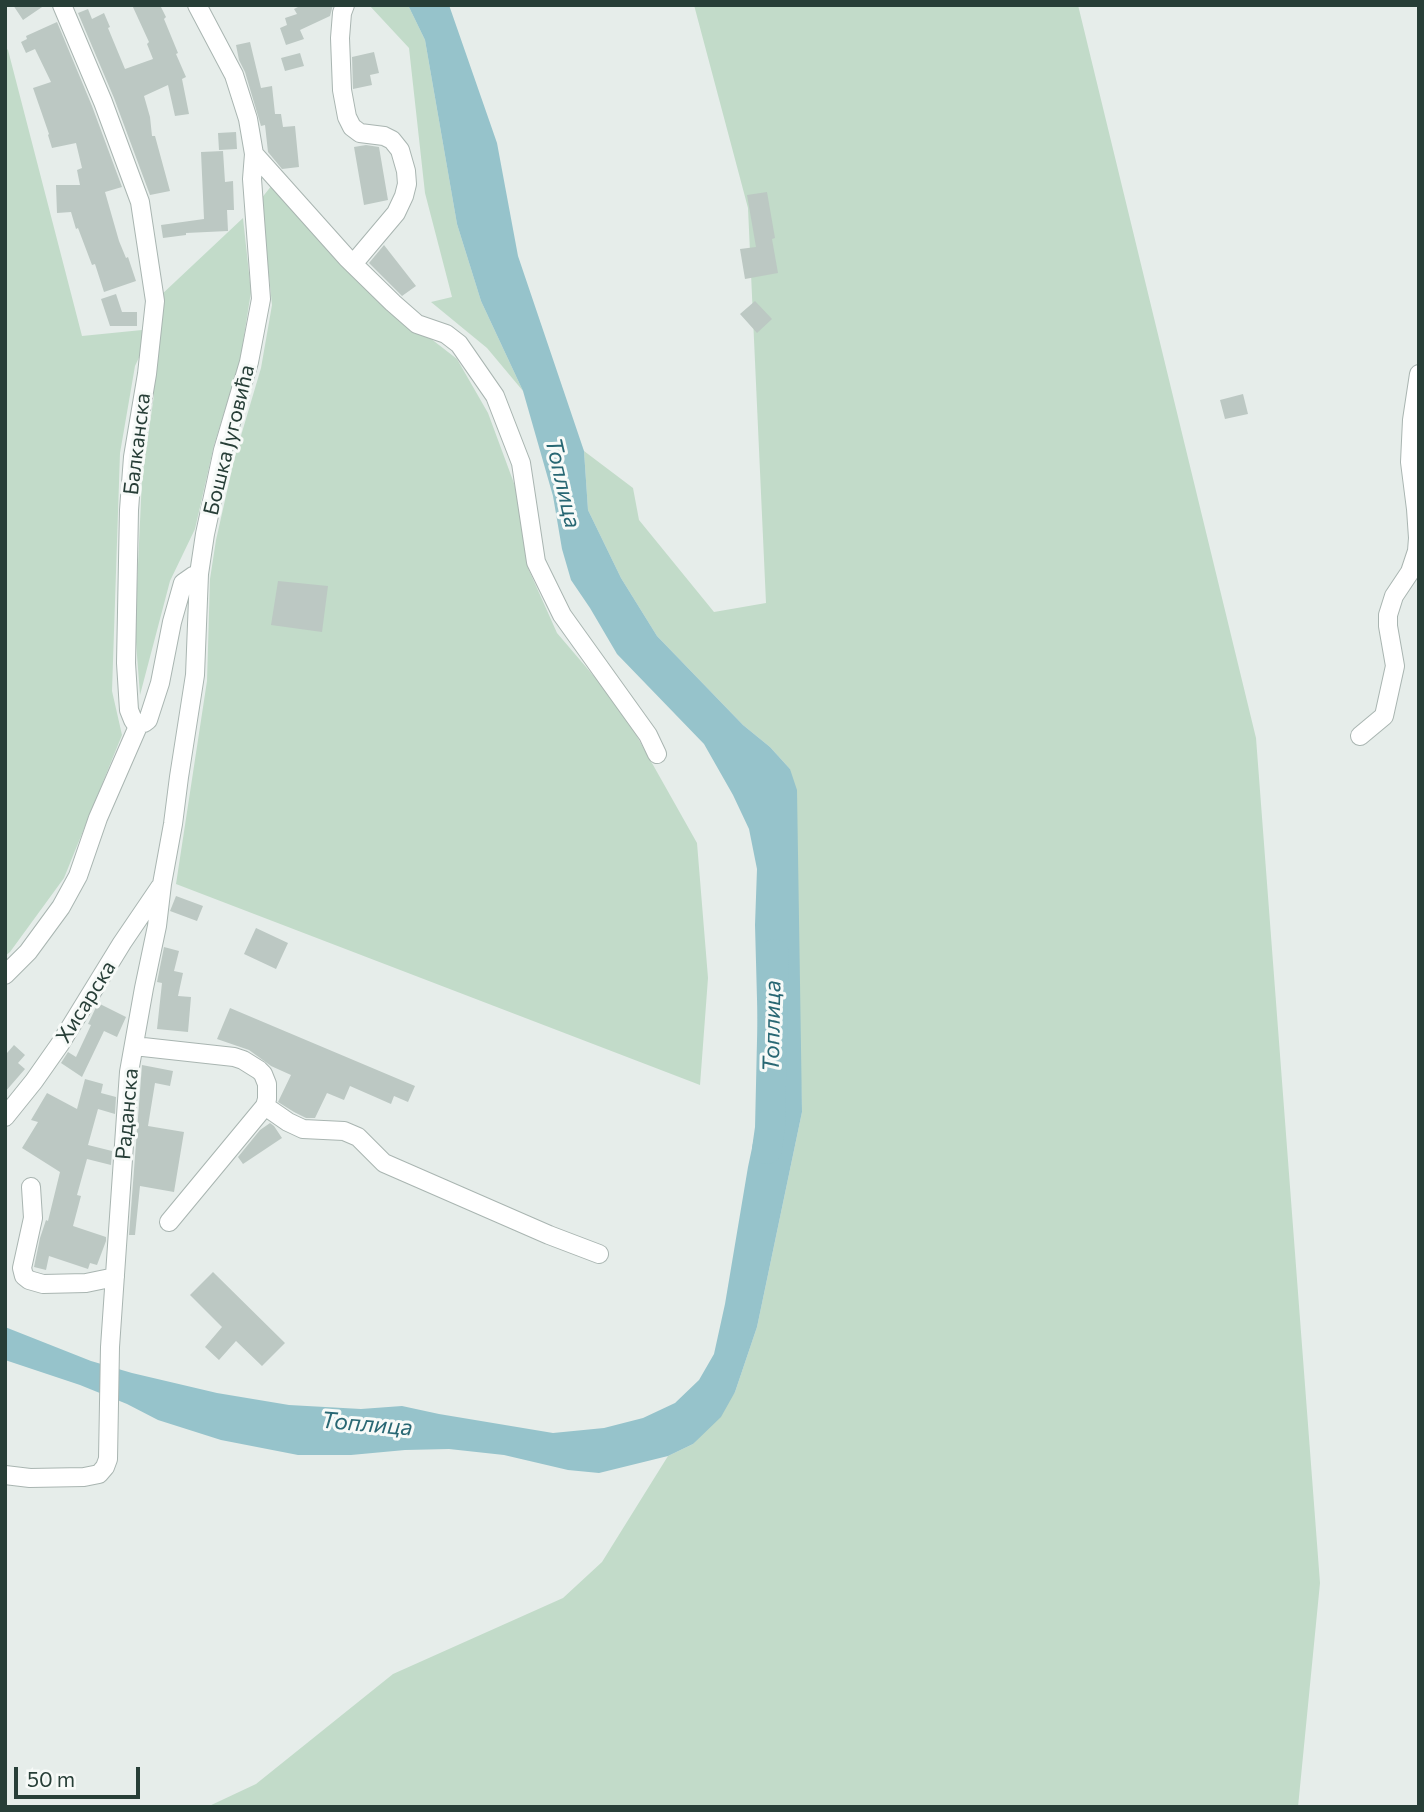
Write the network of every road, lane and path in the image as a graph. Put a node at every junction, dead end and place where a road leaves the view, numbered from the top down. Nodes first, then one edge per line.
1 (62, 5) edge
2 (197, 5) edge
3 (345, 5) edge
4 (254, 154) junction
5 (353, 264) junction
6 (1419, 374) edge
7 (199, 573) junction
8 (139, 724) junction
9 (1360, 736) dead end
10 (657, 754) dead end
11 (162, 884) junction
12 (5, 975) edge
13 (134, 1046) junction
14 (265, 1106) junction
15 (5, 1116) edge
16 (31, 1187) dead end
17 (169, 1222) dead end
18 (599, 1254) dead end
19 (115, 1277) junction
20 (5, 1475) edge

1 - 8 street, Балканска
2 - 4 street, Бошка Југовића
3 - 5 street
4 - 5 street
4 - 7 street, Бошка Југовића
5 - 10 street
6 - 9 street
7 - 8 street
7 - 11 street, Бошка Југовића
8 - 12 street
11 - 13 street, Раданска
11 - 15 street, Хисарска
13 - 14 street
13 - 19 street, Раданска
14 - 17 street
14 - 18 street
16 - 19 street
19 - 20 street, Раданска

